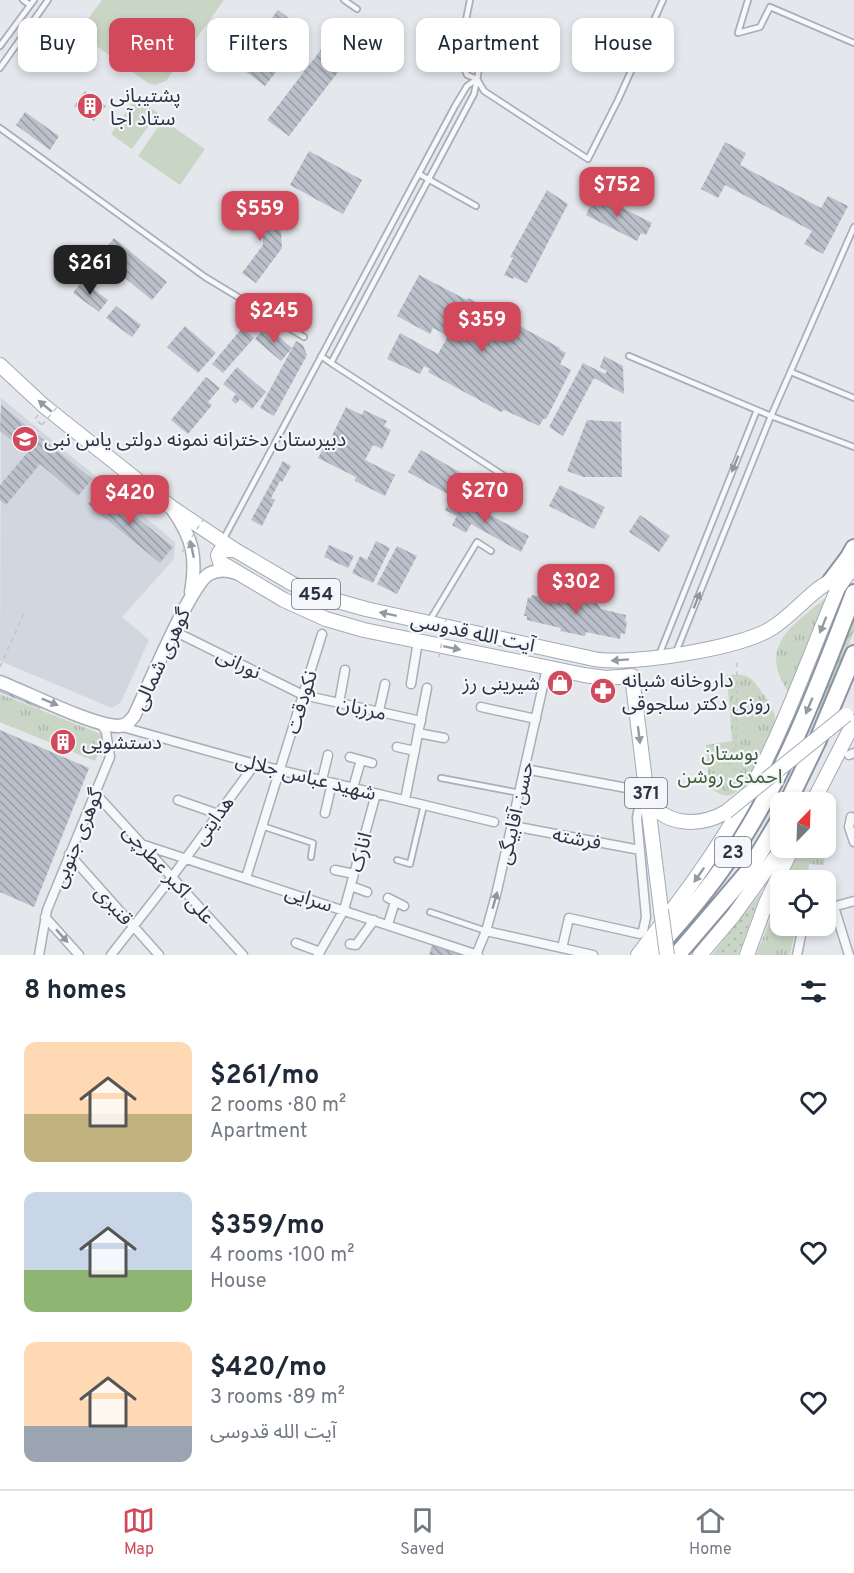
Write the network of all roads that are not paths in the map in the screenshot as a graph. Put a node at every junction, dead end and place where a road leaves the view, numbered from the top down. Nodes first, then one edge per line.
1 (22, 0) edge
2 (34, 0) edge
3 (48, 0) edge
4 (344, 0) edge
5 (470, 0) edge
6 (663, 0) edge
7 (748, 0) edge
8 (30, 5) junction
9 (357, 9) dead end
10 (466, 18) edge
11 (854, 43) edge
12 (0, 46) edge
13 (0, 68) edge
14 (466, 72) edge
15 (480, 72) edge
16 (477, 79) junction
17 (0, 128) edge
18 (419, 174) junction
19 (428, 179) junction
20 (476, 206) dead end
21 (854, 227) edge
22 (304, 337) dead end
23 (321, 356) junction
24 (629, 356) dead end
25 (331, 363) junction
26 (0, 365) edge
27 (791, 372) junction
28 (854, 398) edge
29 (757, 410) junction
30 (771, 416) junction
31 (854, 447) edge
32 (509, 479) dead end
33 (171, 507) junction
34 (222, 541) junction
35 (854, 548) edge
36 (235, 550) junction
37 (491, 551) dead end
38 (851, 572) edge
39 (240, 574) junction
40 (831, 581) junction
41 (854, 593) edge
42 (190, 596) junction
43 (429, 623) junction
44 (669, 630) junction
45 (174, 631) junction
46 (322, 634) dead end
47 (683, 635) junction
48 (418, 641) junction
49 (675, 654) junction
50 (854, 654) edge
51 (659, 656) junction
52 (547, 668) junction
53 (345, 670) dead end
54 (632, 676) joint
55 (0, 682) edge
56 (385, 684) dead end
57 (411, 684) dead end
58 (428, 688) dead end
59 (303, 695) junction
60 (339, 703) junction
61 (481, 707) dead end
62 (379, 711) junction
63 (851, 716) edge
64 (536, 719) junction
65 (421, 721) junction
66 (100, 722) junction
67 (118, 726) junction
68 (418, 733) junction
69 (444, 738) dead end
70 (397, 747) dead end
71 (415, 751) junction
72 (328, 755) dead end
73 (350, 757) dead end
74 (361, 760) junction
75 (372, 763) dead end
76 (255, 764) junction
77 (280, 770) junction
78 (525, 770) junction
79 (441, 778) dead end
80 (322, 780) junction
81 (332, 783) junction
82 (353, 788) junction
83 (632, 789) dead end
84 (646, 792) junction
85 (793, 792) edge
86 (817, 792) edge
87 (95, 793) junction
88 (520, 793) junction
89 (376, 794) junction
90 (405, 800) junction
91 (178, 801) dead end
92 (424, 805) junction
93 (325, 813) dead end
94 (218, 814) junction
95 (852, 817) dead end
96 (494, 822) dead end
97 (262, 826) junction
98 (513, 826) junction
99 (770, 836) edge
100 (854, 842) edge
101 (141, 844) junction
102 (640, 850) junction
103 (69, 854) junction
104 (311, 857) dead end
105 (185, 858) junction
106 (775, 858) edge
107 (787, 858) edge
108 (397, 860) dead end
109 (335, 870) dead end
110 (354, 874) junction
111 (172, 877) junction
112 (246, 878) junction
113 (351, 886) junction
114 (367, 892) dead end
115 (854, 901) edge
116 (396, 902) dead end
117 (836, 906) edge
118 (344, 910) junction
119 (430, 912) dead end
120 (45, 917) junction
121 (374, 920) junction
122 (836, 923) edge
123 (388, 924) junction
124 (133, 926) junction
125 (486, 931) junction
126 (801, 936) edge
127 (296, 942) dead end
128 (350, 944) dead end
129 (562, 948) junction
130 (319, 954) edge
131 (39, 955) edge
132 (79, 955) edge
133 (111, 955) edge
134 (159, 955) edge
135 (243, 955) edge
136 (477, 955) edge
137 (593, 955) edge
138 (638, 955) edge
139 (650, 955) edge
140 (667, 955) edge
141 (677, 955) edge
142 (700, 955) edge
143 (747, 955) edge
144 (797, 955) edge
145 (849, 955) edge

1 - 8 lane
2 - 8 lane
3 - 13 lane
4 - 9 lane
5 - 10 lane
6 - 16 lane
7 - 11 lane
8 - 12 lane
14 - 16 lane
15 - 16 lane
16 - 18 lane
16 - 19 lane
17 - 22 lane
18 - 19 lane
18 - 23 lane
19 - 20 lane
19 - 25 lane
21 - 27 lane
23 - 25 lane
23 - 34 lane
24 - 29 lane
25 - 32 lane
33 -> 26 main road, آیت الله قدوسی / 454
27 - 28 lane
27 - 30 lane
29 - 30 lane
29 -> 44 lane
30 - 31 lane
47 -> 30 lane
33 - 34 main road, آیت الله قدوسی / 454
42 -> 33 main road, آیت الله قدوسی / 454
34 - 36 main road, آیت الله قدوسی / 454
35 - 40 highway
36 - 39 main road
43 -> 36 main road, آیت الله قدوسی / 454
37 - 43 lane
38 - 40 main road, آیت الله قدوسی
38 -> 138 main road
39 - 42 main road
39 - 48 main road, 454
40 - 49 main road, آیت الله قدوسی / 454
41 -> 139 highway, 23
42 - 45 main road, گوهری شمالی
51 -> 43 main road, آیت الله قدوسی / 454
44 - 47 lane
44 - 51 lane
45 - 59 street, نورانی
45 - 67 main road, گوهری شمالی
46 - 59 street, نکودقت
47 - 49 lane
48 -> 52 main road, 454
48 - 57 street
49 - 51 main road, آیت الله قدوسی / 454
50 - 85 highway
52 - 54 main road, 454
52 - 64 street, حسن آقابیگی
53 - 60 street
54 -> 84 main road, 371
55 -> 66 main road
56 - 62 street
58 - 65 street
59 - 60 street, مرزبان
59 - 77 street, نکودقت
60 - 62 street, مرزبان
61 - 64 street
62 - 65 street, مرزبان
63 - 84 main road, bridge
63 - 86 main road
64 - 78 street, حسن آقابیگی
65 - 68 street
66 - 67 main road
66 - 87 street, گوهری جنوبی
67 - 76 street, شهید عباس جلالی
68 - 69 street
68 - 71 street
70 - 71 street
71 - 90 street
72 - 80 street
73 - 74 street
74 - 75 street
74 - 82 street
76 - 77 street, شهید عباس جلالی
76 - 94 street, هدایتی
77 - 80 street, شهید عباس جلالی
77 - 97 street, نکودقت
78 - 83 street
78 - 88 street, حسن آقابیگی
79 - 88 lane
80 - 81 street, شهید عباس جلالی
81 - 82 street, شهید عباس جلالی
81 - 93 street
82 - 89 street, شهید عباس جلالی
84 - 102 street
84 - 140 main road, 371, bridge
87 - 101 street, علی اکبر عطرچی
87 - 103 street, گوهری جنوبی
88 - 98 street, حسن آقابیگی
89 - 90 street, شهید عباس جلالی
89 - 110 street, انارک
90 - 92 street, شهید عباس جلالی
91 - 94 street
92 - 96 street, شهید عباس جلالی
92 - 108 lane
94 - 105 street, هدایتی
95 - 100 street
97 - 104 lane
97 - 112 street, نکودقت
98 - 102 street, فرشته
125 -> 98 street, حسن آقابیگی
99 - 141 highway, 23
101 - 105 street, سرایی
101 - 111 street, علی اکبر عطرچی
102 - 129 street
103 - 120 street, گوهری جنوبی
103 - 124 street, قنبری
105 - 111 street, هدایتی
105 - 112 street, سرایی
106 - 142 main road
107 - 143 main road
109 - 110 street
110 - 113 street, انارک
111 - 124 street, هدایتی
111 - 135 street, علی اکبر عطرچی
112 - 118 street, سرایی
113 - 114 street
113 - 118 street, انارک
115 - 117 street
116 - 123 street
118 - 121 street, سرایی
118 - 130 street, انارک
119 - 125 lane
120 - 131 street, گوهری جنوبی
120 -> 132 street
121 - 123 street, سرایی
121 - 128 street
122 - 145 street
123 - 136 street, سرایی
124 - 133 street, هدایتی
124 - 134 street, قنبری
125 - 129 street
125 - 136 street, حسن آقابیگی
126 - 144 street
127 - 130 street
129 - 137 street

